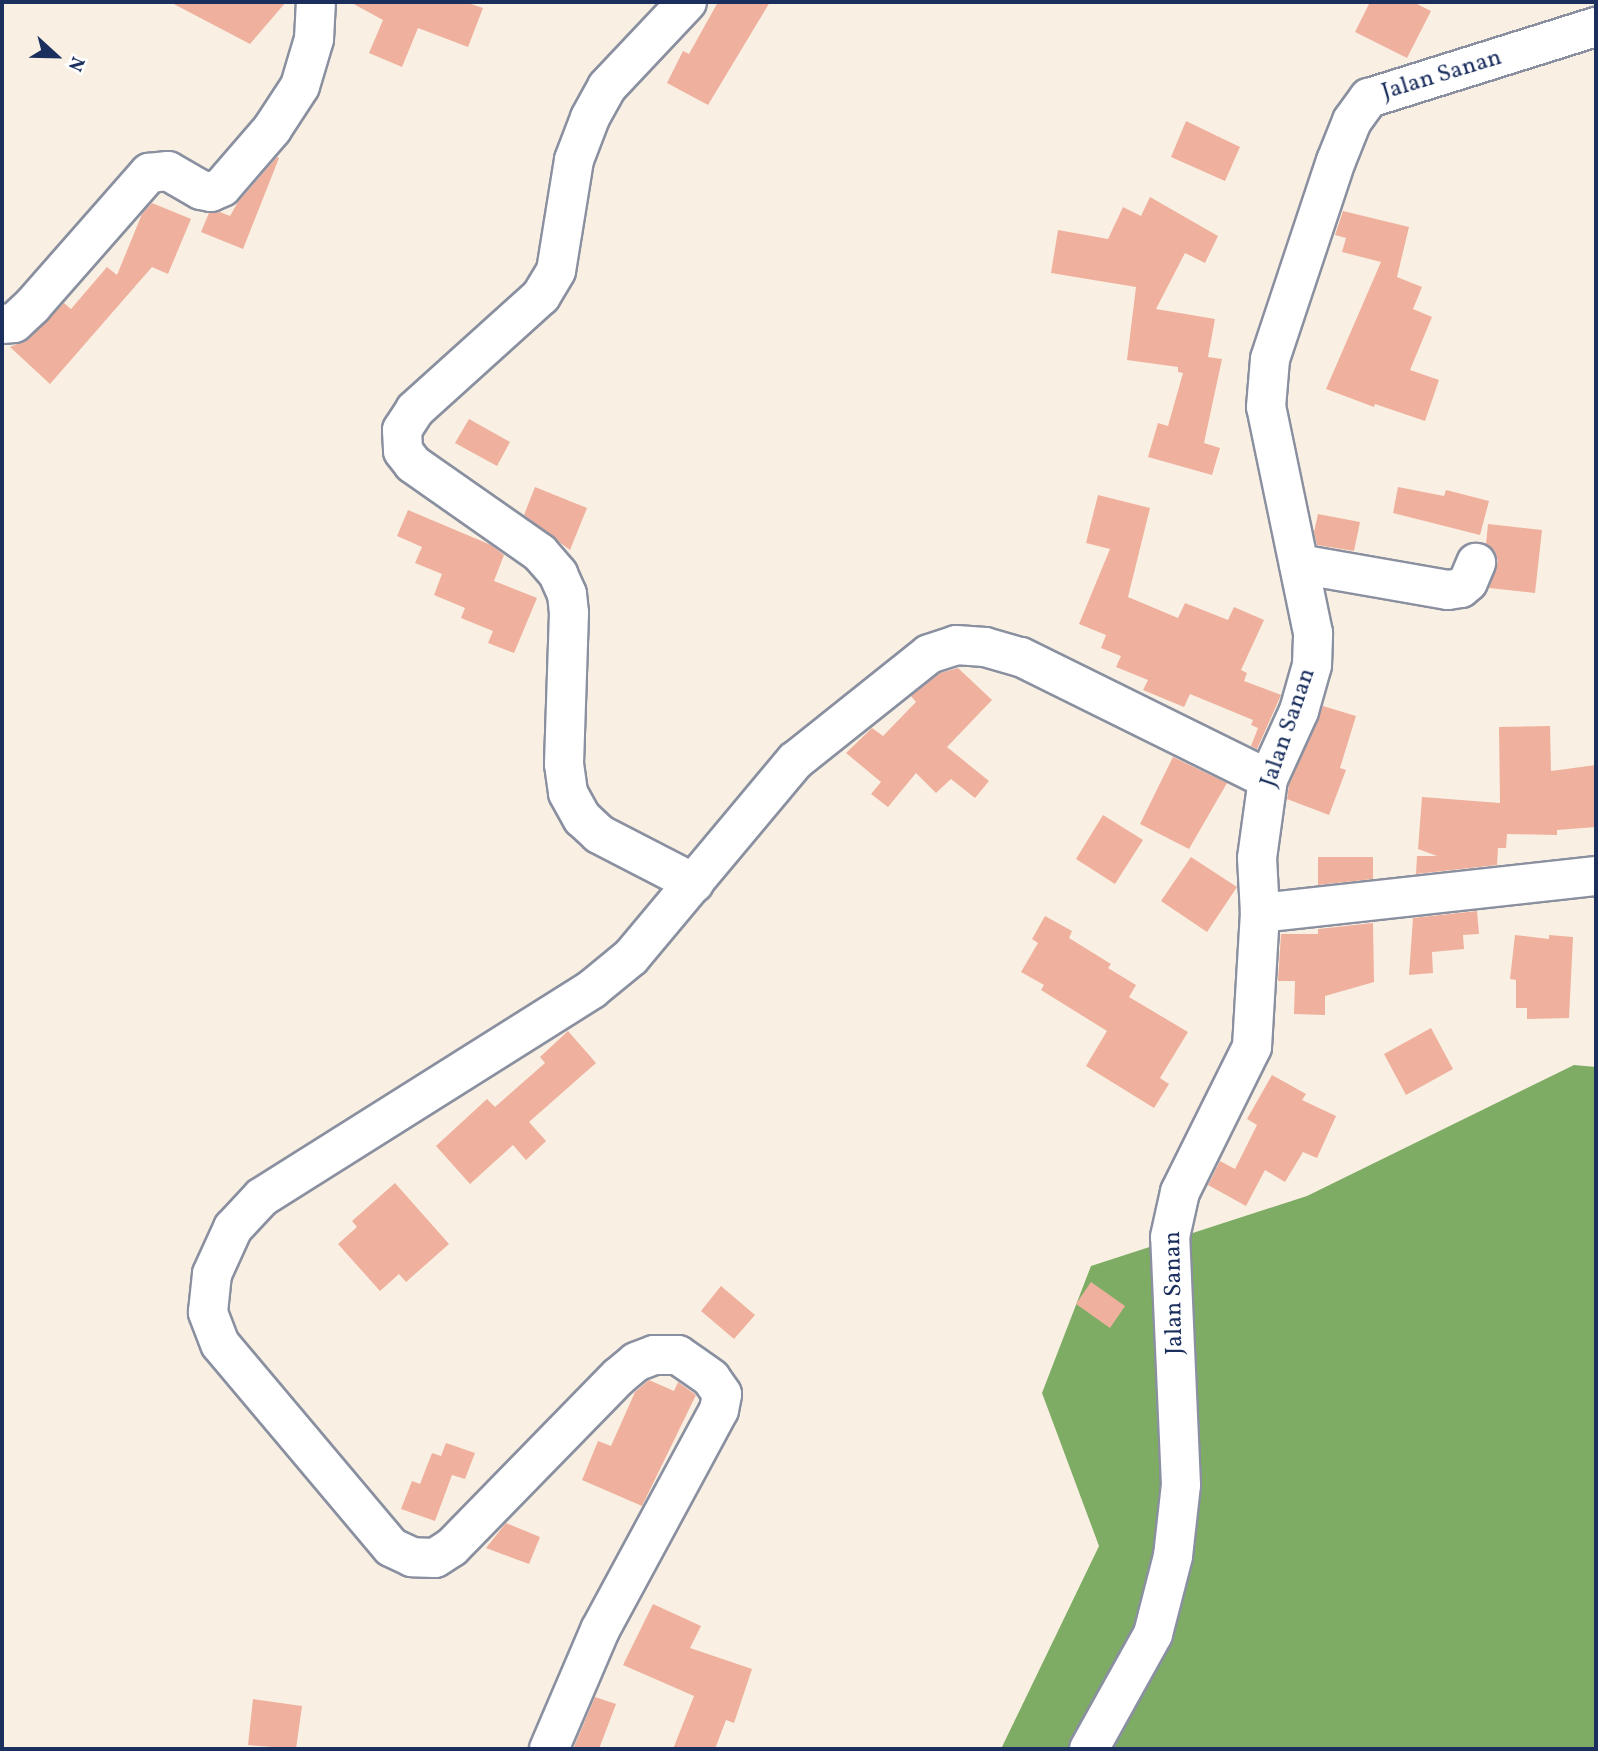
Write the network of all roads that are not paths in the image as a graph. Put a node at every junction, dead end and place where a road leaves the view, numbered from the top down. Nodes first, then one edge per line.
1 (316, 2) edge
2 (687, 2) edge
3 (1596, 27) edge
4 (2, 324) edge
5 (1476, 563) dead end
6 (1299, 565) junction
7 (1268, 779) junction
8 (1596, 876) edge
9 (694, 883) junction
10 (1260, 913) junction
11 (549, 1749) edge
12 (1089, 1749) edge

1 - 4 street
2 - 9 street
3 - 6 street, Jalan Sanan
5 - 6 street
6 - 7 street, Jalan Sanan
7 - 9 street
7 - 10 street, Jalan Sanan
8 - 10 street
9 - 11 street
10 - 12 street, Jalan Sanan

